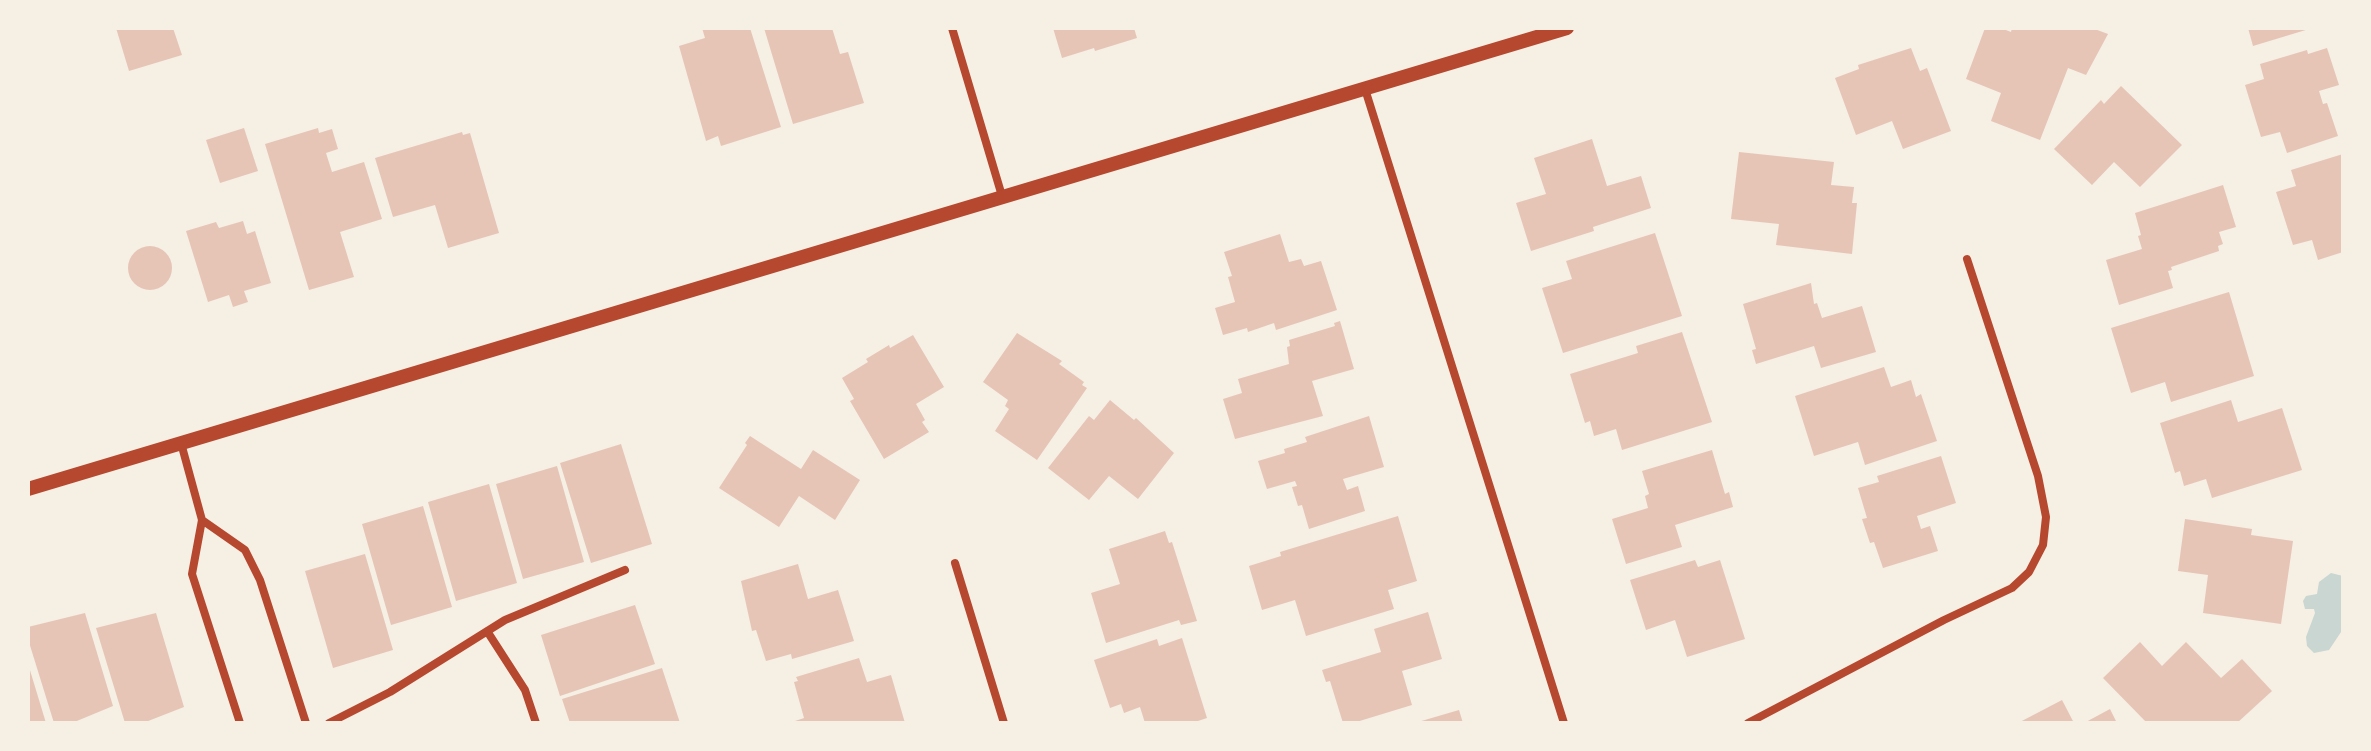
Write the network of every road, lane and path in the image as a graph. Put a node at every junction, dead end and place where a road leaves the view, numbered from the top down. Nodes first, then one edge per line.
1 (952, 28) edge
2 (1567, 28) edge
3 (1365, 89) junction
4 (1002, 196) junction
5 (1967, 259) dead end
6 (181, 443) junction
7 (28, 489) edge
8 (202, 520) junction
9 (955, 563) dead end
10 (625, 570) dead end
11 (487, 631) junction
12 (240, 723) edge
13 (306, 723) edge
14 (329, 723) edge
15 (536, 723) edge
16 (1004, 723) edge
17 (1564, 723) edge
18 (1748, 723) edge

1 - 4 street
2 - 3 street
3 - 4 street
3 - 17 street
4 - 6 street
5 - 18 street
6 - 7 street
6 - 8 street
8 - 12 street
8 - 13 street
9 - 16 street
10 - 11 street
11 - 14 street
11 - 15 street

